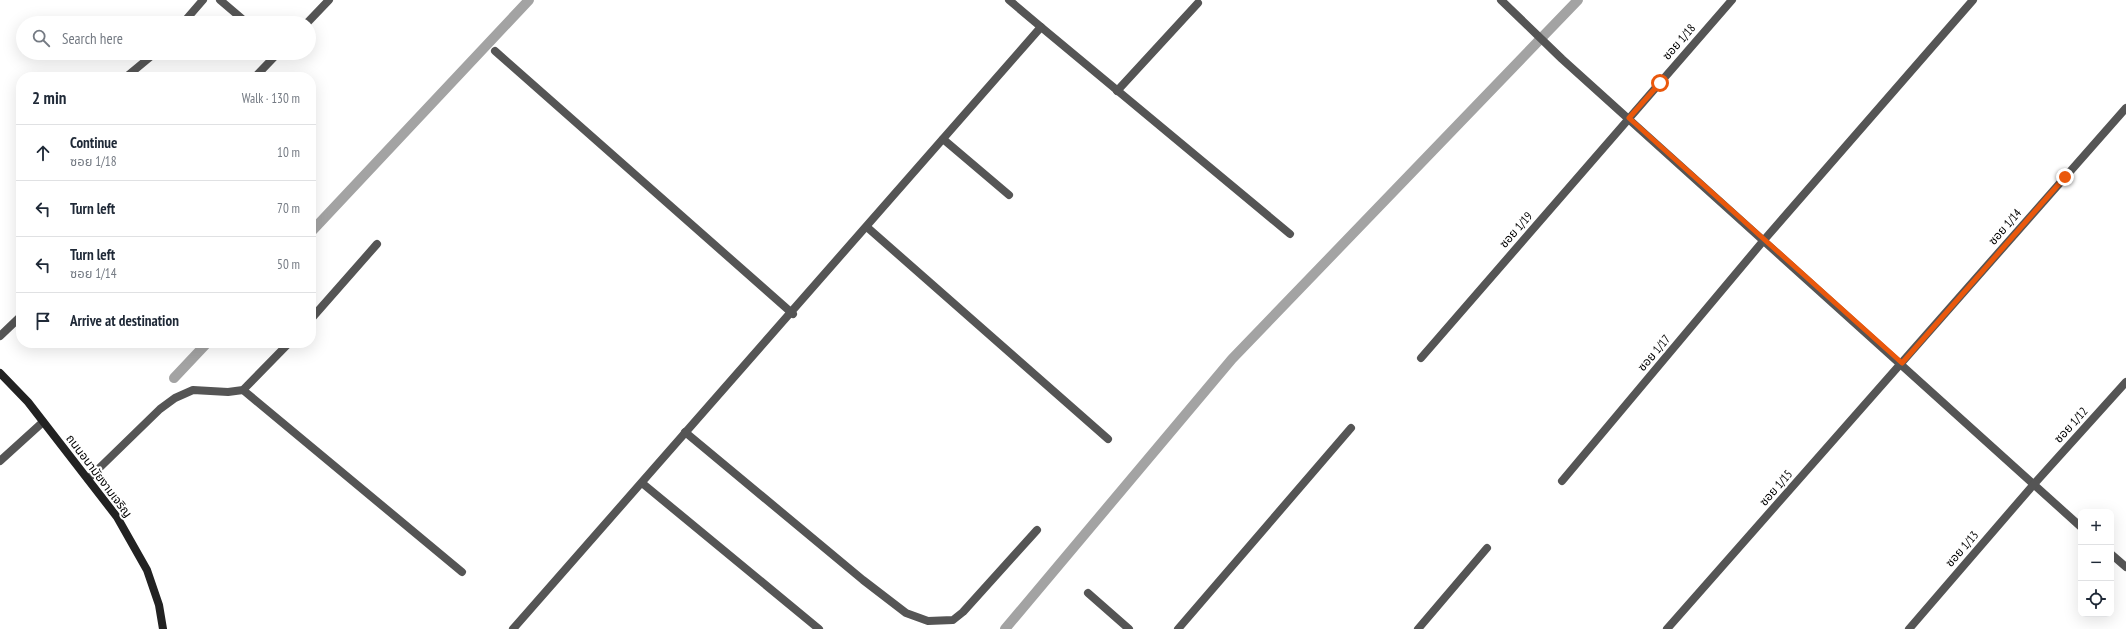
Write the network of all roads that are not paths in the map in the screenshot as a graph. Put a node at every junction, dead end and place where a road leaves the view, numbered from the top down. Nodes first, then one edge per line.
1 (203, 0) edge
2 (220, 0) edge
3 (329, 0) edge
4 (1009, 0) edge
5 (1732, 0) edge
6 (1973, 0) edge
7 (1503, 2) edge
8 (1198, 3) dead end
9 (188, 16) edge
10 (239, 16) edge
11 (314, 16) edge
12 (1041, 27) junction
13 (495, 51) dead end
14 (147, 60) edge
15 (271, 60) edge
16 (132, 72) edge
17 (260, 72) edge
18 (1117, 91) junction
19 (2126, 108) edge
20 (1629, 118) junction
21 (943, 139) junction
22 (1009, 195) dead end
23 (868, 228) junction
24 (1290, 234) dead end
25 (1764, 240) junction
26 (377, 244) dead end
27 (316, 313) edge
28 (793, 314) junction
29 (16, 321) edge
30 (0, 336) edge
31 (284, 348) edge
32 (1421, 358) dead end
33 (1902, 363) junction
34 (0, 373) edge
35 (2126, 382) edge
36 (243, 390) junction
37 (43, 422) junction
38 (1351, 428) dead end
39 (685, 432) junction
40 (1108, 439) dead end
41 (0, 461) edge
42 (88, 479) junction
43 (1562, 481) dead end
44 (642, 483) junction
45 (2034, 484) junction
46 (2078, 524) edge
47 (1037, 530) dead end
48 (1487, 548) dead end
49 (2114, 557) edge
50 (2126, 567) edge
51 (462, 572) dead end
52 (1088, 593) dead end
53 (163, 629) edge
54 (513, 629) edge
55 (819, 629) edge
56 (1129, 629) edge
57 (1178, 629) edge
58 (1418, 629) edge
59 (1667, 629) edge
60 (1909, 629) edge

1 - 9 street
2 - 10 street
3 - 11 street
4 - 12 street
5 - 20 street, ซอย 1/18
6 - 25 street, ซอย 1/17
7 - 20 street
8 - 18 street
12 - 18 street
12 - 21 street
13 - 28 street
14 - 16 street
15 - 17 street
18 - 24 street
19 - 33 street, ซอย 1/14
20 - 25 street
20 - 32 street, ซอย 1/19
21 - 22 street
21 - 23 street
23 - 28 street
23 - 40 street
25 - 33 street
25 - 43 street, ซอย 1/17
26 - 27 street
28 - 39 street
29 - 30 street
31 - 36 street
33 - 45 street
33 - 59 street, ซอย 1/15
34 - 37 street, ถนนอนามัยงามเจริญ
35 - 45 street, ซอย 1/12
36 - 42 street
36 - 51 street
37 - 41 street
37 - 42 street, ถนนอนามัยงามเจริญ
38 - 57 street
39 - 44 street
39 - 47 street
42 - 53 street, ถนนอนามัยงามเจริญ
44 - 54 street
44 - 55 street
45 - 46 street
45 - 60 street, ซอย 1/13
48 - 58 street
49 - 50 street
52 - 56 street

